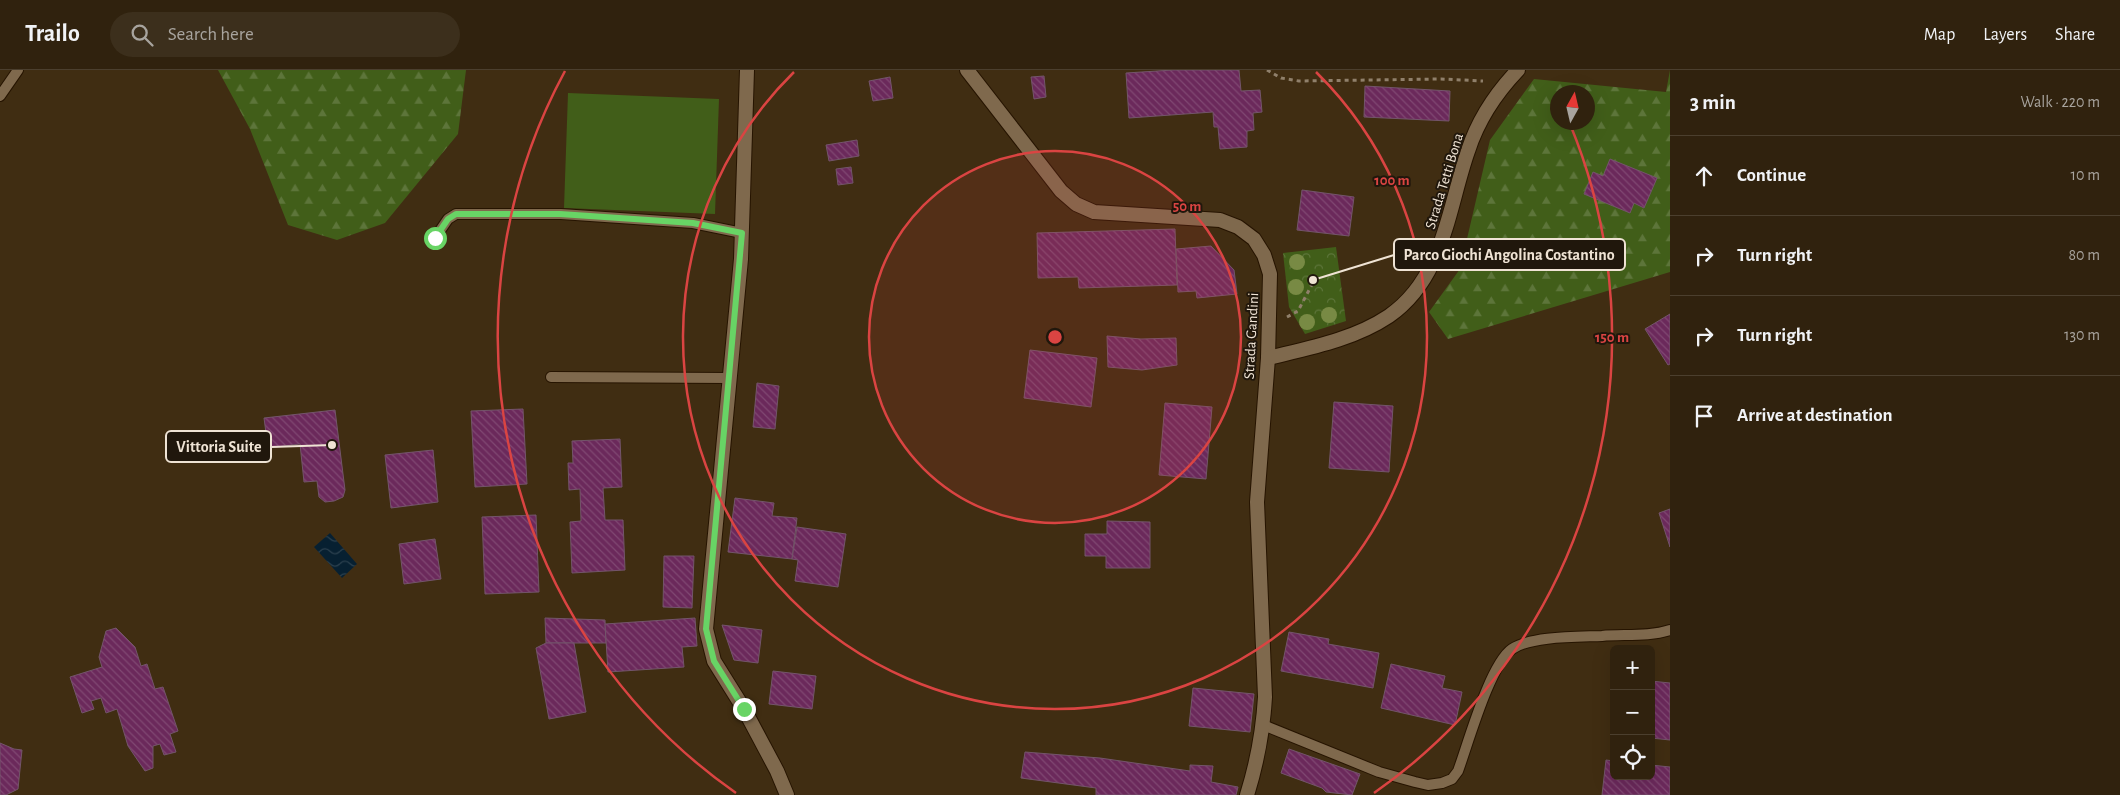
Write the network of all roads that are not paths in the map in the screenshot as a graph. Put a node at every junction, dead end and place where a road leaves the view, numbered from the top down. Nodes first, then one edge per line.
1 (18, 70) edge
2 (747, 70) edge
3 (967, 70) edge
4 (1518, 70) edge
5 (0, 96) edge
6 (742, 233) junction
7 (435, 238) dead end
8 (1268, 358) junction
9 (551, 377) dead end
10 (729, 378) junction
11 (1670, 630) edge
12 (1263, 725) junction
13 (788, 795) edge
14 (1246, 795) edge

1 - 5 lane
2 - 6 street
3 - 8 street, Strada Gandini
4 - 8 street, Strada Tetti Bona
6 - 7 lane
6 - 10 street
8 - 12 street, Strada Gandini
9 - 10 lane
10 - 13 street
11 - 12 lane
12 - 14 street, Strada Gandini

